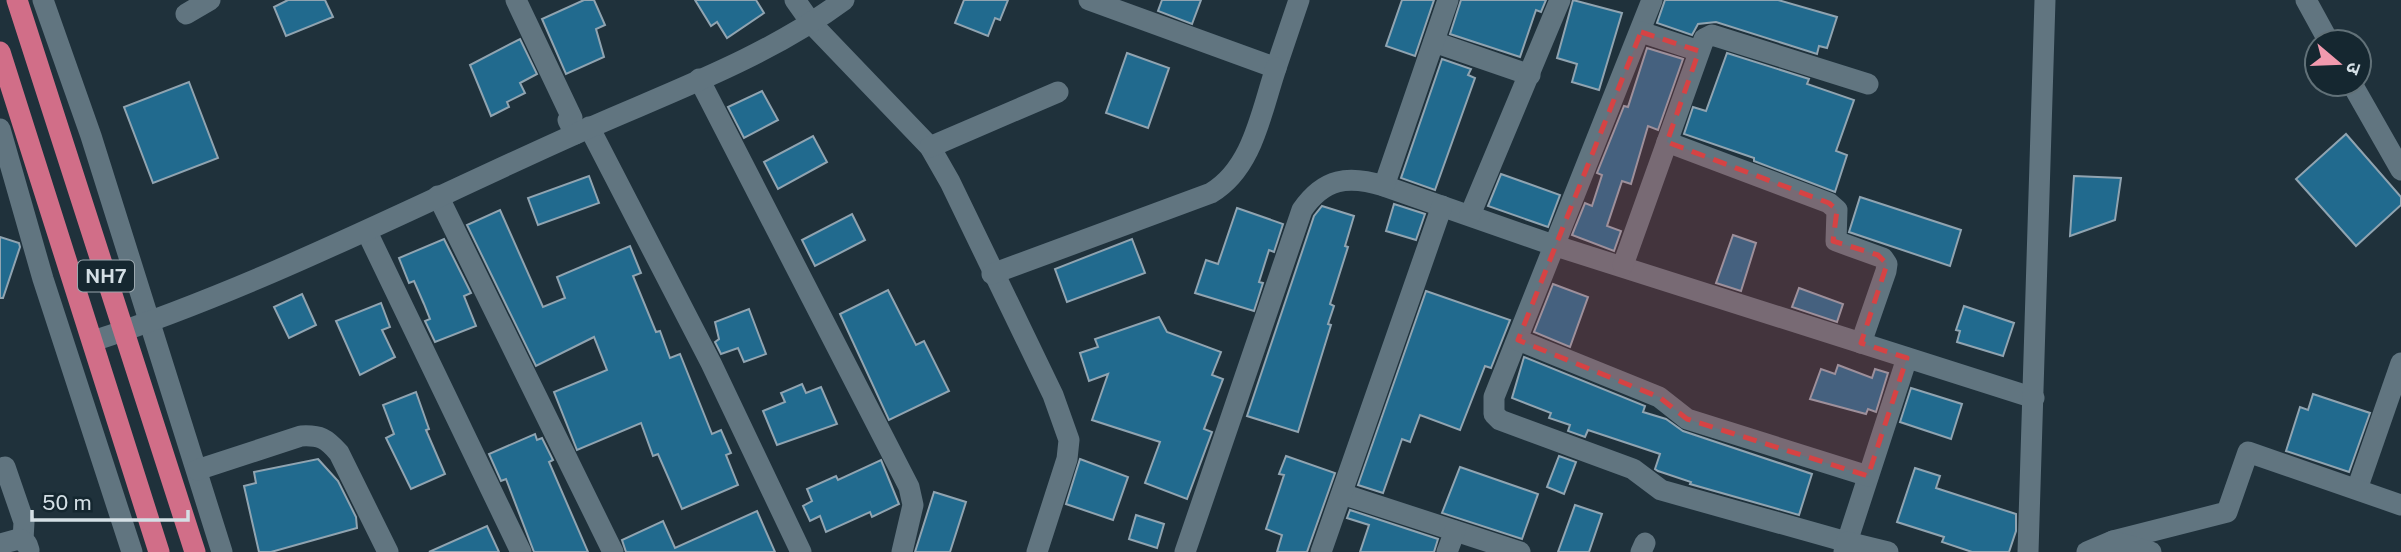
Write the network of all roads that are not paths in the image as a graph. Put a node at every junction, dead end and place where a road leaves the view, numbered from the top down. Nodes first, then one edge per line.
1 (210, 0) edge
2 (516, 0) edge
3 (795, 0) edge
4 (844, 0) edge
5 (1089, 0) edge
6 (1299, 0) edge
7 (1448, 0) edge
8 (1560, 0) edge
9 (1652, 0) edge
10 (2045, 0) edge
11 (2306, 0) edge
12 (44, 1) edge
13 (20, 8) edge
14 (186, 14) dead end
15 (812, 24) junction
16 (2321, 28) edge
17 (1640, 32) junction
18 (1434, 42) junction
19 (1699, 51) junction
20 (0, 52) edge
21 (1276, 68) junction
22 (1530, 75) junction
23 (699, 79) junction
24 (1868, 84) dead end
25 (1058, 92) dead end
26 (2360, 98) edge
27 (580, 127) junction
28 (0, 129) edge
29 (1667, 142) junction
30 (930, 147) junction
31 (5, 165) edge
32 (2401, 170) edge
33 (1384, 186) junction
34 (438, 196) junction
35 (1443, 206) junction
36 (1471, 215) junction
37 (367, 232) junction
38 (1556, 246) junction
39 (1623, 265) junction
40 (992, 274) junction
41 (150, 324) junction
42 (124, 331) junction
43 (93, 341) junction
44 (1518, 341) junction
45 (1861, 343) junction
46 (1907, 358) junction
47 (2401, 363) edge
48 (2034, 398) junction
49 (5, 467) dead end
50 (197, 470) junction
51 (1868, 476) junction
52 (139, 486) junction
53 (2357, 489) junction
54 (1342, 494) junction
55 (114, 496) junction
56 (2401, 505) edge
57 (1455, 531) junction
58 (2113, 541) junction
59 (0, 544) edge
60 (26, 546) edge
61 (1846, 547) edge
62 (132, 552) edge
63 (159, 552) edge
64 (195, 552) edge
65 (222, 552) edge
66 (388, 552) edge
67 (521, 552) edge
68 (612, 552) edge
69 (801, 552) edge
70 (902, 552) edge
71 (1037, 552) edge
72 (1185, 552) edge
73 (1321, 552) edge
74 (1447, 552) edge
75 (1520, 552) edge
76 (1888, 552) edge
77 (2028, 552) edge
78 (2087, 552) edge
79 (2151, 552) edge

1 - 14 street
2 - 27 street
3 - 15 street
4 - 15 street
5 - 21 street
6 - 21 street
7 - 18 street
8 - 22 street
9 - 17 street
10 - 48 street
11 - 16 street
12 - 13 street
12 - 41 street
13 - 42 highway, NH7
15 - 23 street
15 - 30 street
17 - 19 street
17 - 38 street
18 - 22 street
18 - 33 street
19 - 24 street
19 - 29 street
20 - 43 highway, NH7
21 - 40 street
22 - 36 street
23 - 27 street
23 - 70 street
25 - 30 street
26 - 32 street
27 - 34 street
27 - 69 street
28 - 31 street
29 - 39 street
29 - 45 street
30 - 40 street
31 - 55 street
33 - 35 street
33 - 72 street
34 - 37 street
34 - 68 street
35 - 36 street
35 - 54 street
36 - 38 street
37 - 41 street
37 - 67 street
38 - 39 street
38 - 44 street
39 - 45 street
40 - 71 street
41 - 42 street
41 - 50 street
42 - 43 street
42 - 64 highway, NH7
43 - 52 highway, NH7
44 - 51 street
44 - 61 street
45 - 46 street
46 - 48 street
46 - 51 street
47 - 53 street
48 - 77 street
49 - 60 street
50 - 65 street
50 - 66 street
51 - 61 street
52 - 55 street
52 - 63 highway, NH7
53 - 56 street
53 - 58 street
54 - 57 street
54 - 73 street
55 - 62 street
57 - 74 street
57 - 75 street
58 - 78 street
58 - 79 street
59 - 60 street
61 - 76 street

